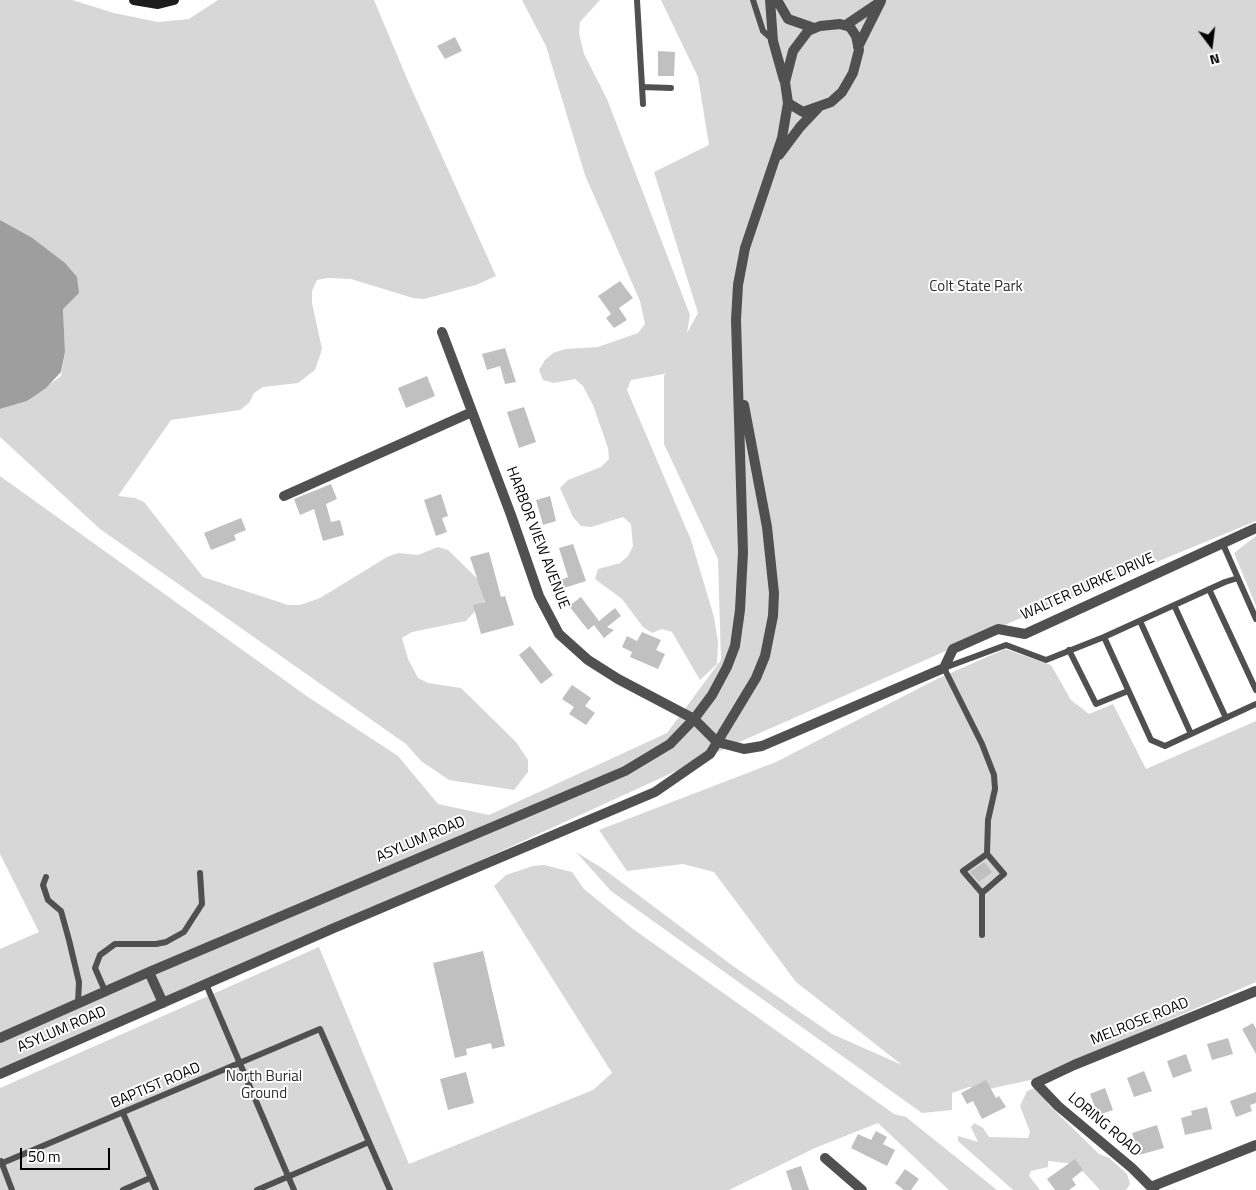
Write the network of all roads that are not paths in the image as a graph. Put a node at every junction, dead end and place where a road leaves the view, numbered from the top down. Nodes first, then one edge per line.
1 (134, 0) edge
2 (174, 0) edge
3 (637, 0) edge
4 (753, 0) edge
5 (770, 0) edge
6 (777, 0) edge
7 (882, 1) edge
8 (846, 25) junction
9 (814, 28) junction
10 (773, 41) junction
11 (858, 47) junction
12 (785, 82) junction
13 (642, 87) junction
14 (671, 88) dead end
15 (788, 103) junction
16 (642, 104) dead end
17 (819, 107) junction
18 (774, 161) junction
19 (442, 332) dead end
20 (738, 362) junction
21 (472, 412) junction
22 (284, 496) dead end
23 (1256, 528) edge
24 (1222, 542) junction
25 (1238, 578) junction
26 (1209, 589) junction
27 (1174, 605) junction
28 (1256, 620) edge
29 (1140, 621) junction
30 (1104, 637) junction
31 (1069, 650) junction
32 (944, 668) junction
33 (1256, 690) edge
34 (1128, 691) junction
35 (1256, 704) edge
36 (1226, 718) junction
37 (694, 719) junction
38 (1191, 734) junction
39 (717, 742) junction
40 (987, 854) junction
41 (200, 874) dead end
42 (46, 878) dead end
43 (982, 893) junction
44 (982, 935) dead end
45 (149, 972) junction
46 (206, 984) junction
47 (105, 991) junction
48 (1256, 991) edge
49 (78, 1003) junction
50 (163, 1003) junction
51 (0, 1038) edge
52 (241, 1064) junction
53 (0, 1074) edge
54 (1036, 1083) joint
55 (123, 1113) junction
56 (369, 1142) junction
57 (1256, 1145) edge
58 (825, 1158) dead end
59 (1, 1162) edge
60 (288, 1177) junction
61 (150, 1178) junction
62 (1152, 1188) edge
63 (12, 1190) edge
64 (123, 1190) edge
65 (156, 1190) edge
66 (257, 1190) edge
67 (294, 1190) edge
68 (390, 1190) edge
69 (862, 1190) edge

1 - 2 street
3 - 13 lane
4 - 10 lane
5 - 10 street
6 - 9 street
7 - 8 street
7 - 11 street
8 - 9 street
8 - 11 street
9 - 12 street
10 - 12 street
11 - 17 street
12 - 15 street
13 - 14 lane
13 - 16 lane
15 - 17 street
15 - 18 street
17 - 18 street
18 - 20 street
19 - 21 street, HARBOR VIEW AVENUE
20 - 37 street
20 - 39 street
21 - 22 street
21 - 37 street, HARBOR VIEW AVENUE
23 - 24 street, WALTER BURKE DRIVE
24 - 25 lane
24 - 32 street, WALTER BURKE DRIVE
25 - 26 lane
25 - 28 lane
26 - 27 lane
26 - 33 lane
27 - 29 lane
27 - 36 lane
29 - 30 lane
29 - 38 lane
30 - 31 lane
30 - 34 lane
31 - 32 lane
31 - 34 lane
32 - 39 street
32 - 40 lane
34 - 38 lane
35 - 36 lane
36 - 38 lane
37 - 39 street, HARBOR VIEW AVENUE
37 - 45 street, ASYLUM ROAD
39 - 46 street, ASYLUM ROAD
40 - 43 lane
40 - 43 lane
41 - 47 lane
42 - 49 lane
43 - 44 lane
45 - 47 street, ASYLUM ROAD
45 - 50 street
46 - 50 street, ASYLUM ROAD
46 - 52 lane
47 - 49 street, ASYLUM ROAD
48 - 54 street, MELROSE ROAD
49 - 51 street, ASYLUM ROAD
50 - 53 street, ASYLUM ROAD
52 - 55 lane, BAPTIST ROAD
52 - 56 lane, BAPTIST ROAD
52 - 60 lane
54 - 62 street, LORING ROAD
55 - 59 lane, BAPTIST ROAD
55 - 61 lane
56 - 60 lane
56 - 68 lane
57 - 62 street
58 - 69 street
59 - 63 lane
60 - 66 lane
60 - 67 lane
61 - 64 lane
61 - 65 lane

